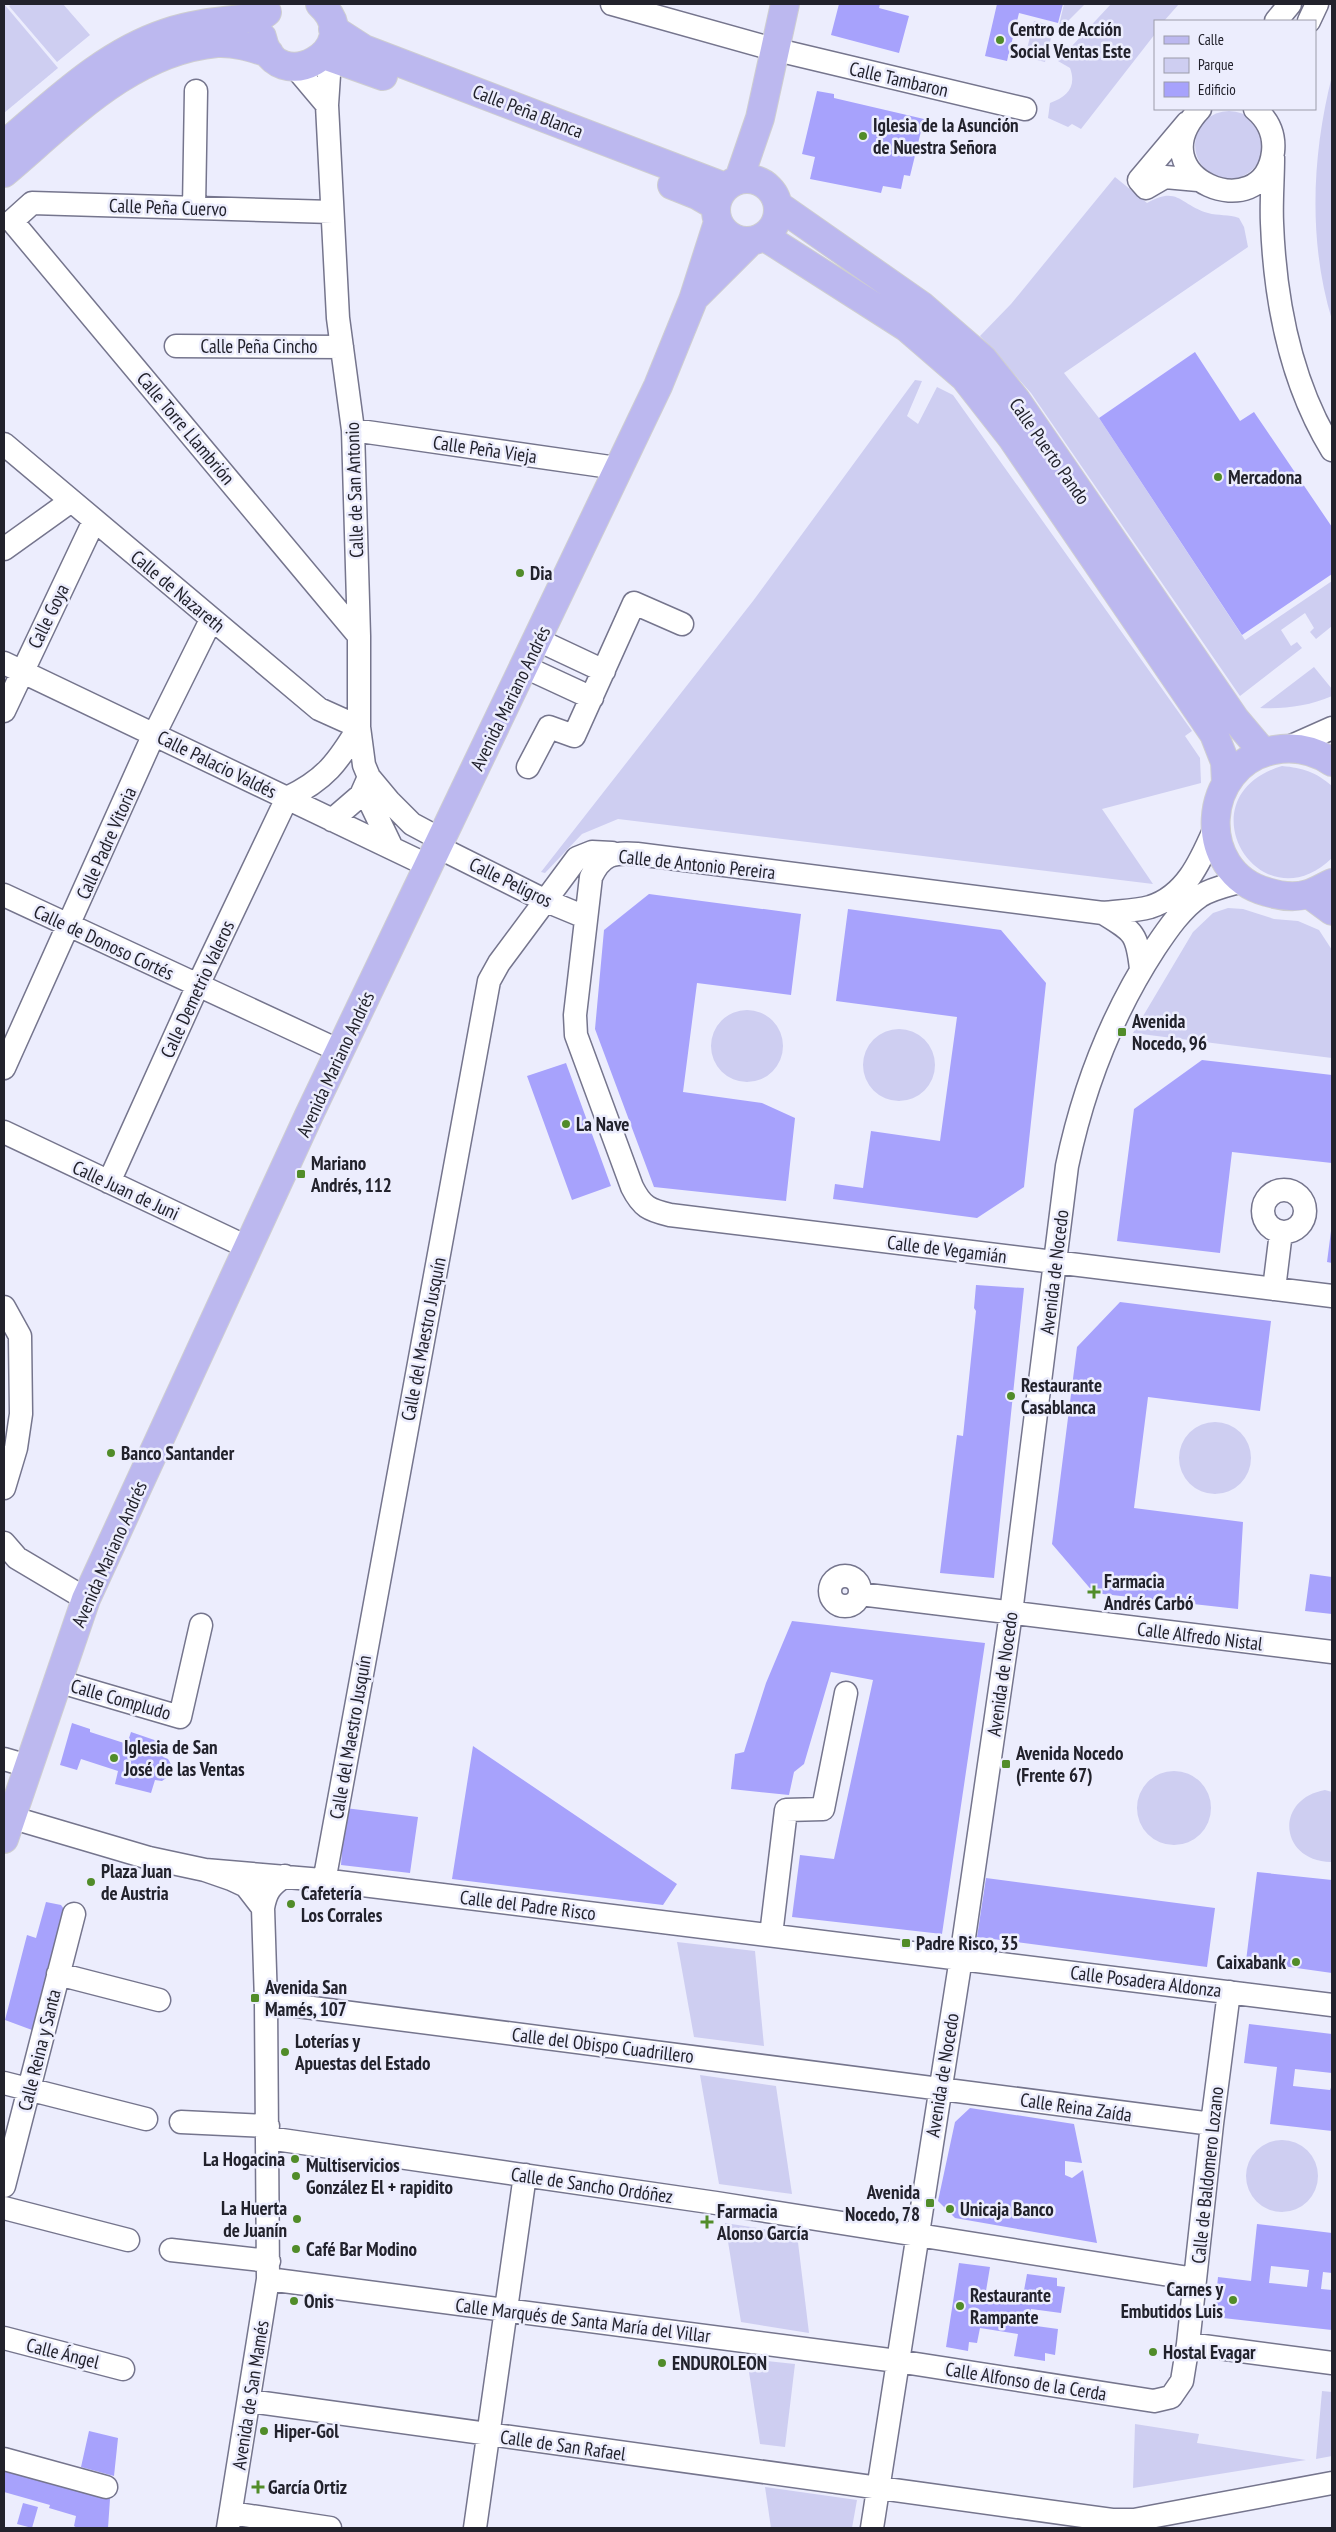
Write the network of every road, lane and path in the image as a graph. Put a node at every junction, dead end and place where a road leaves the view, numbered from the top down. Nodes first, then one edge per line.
1 (785, 4) edge
2 (1290, 4) edge
3 (1317, 4) edge
4 (620, 5) edge
5 (270, 8) edge
6 (329, 14) edge
7 (1277, 20) edge
8 (1309, 20) edge
9 (774, 50) junction
10 (269, 53) junction
11 (324, 55) junction
12 (295, 67) junction
13 (364, 70) junction
14 (196, 91) dead end
15 (327, 105) junction
16 (1025, 109) dead end
17 (1256, 110) edge
18 (1280, 110) edge
19 (1195, 114) edge
20 (760, 118) junction
21 (1272, 130) junction
22 (4, 145) edge
23 (1273, 158) junction
24 (4, 173) edge
25 (1198, 180) junction
26 (1244, 189) junction
27 (774, 197) junction
28 (724, 199) junction
29 (194, 208) junction
30 (332, 212) junction
31 (12, 221) joint
32 (1272, 223) junction
33 (758, 239) junction
34 (693, 300) junction
35 (914, 316) junction
36 (176, 346) dead end
37 (342, 347) junction
38 (974, 369) junction
39 (353, 430) junction
40 (4, 444) edge
41 (1332, 450) edge
42 (617, 468) junction
43 (71, 502) junction
44 (94, 521) junction
45 (4, 549) edge
46 (211, 620) junction
47 (682, 624) dead end
48 (360, 636) junction
49 (538, 640) junction
50 (12, 667) edge
51 (525, 667) junction
52 (604, 671) junction
53 (592, 698) junction
54 (4, 711) edge
55 (359, 727) junction
56 (1332, 728) edge
57 (155, 734) junction
58 (1275, 750) junction
59 (1332, 762) edge
60 (333, 766) junction
61 (528, 768) dead end
62 (369, 777) junction
63 (1226, 782) junction
64 (287, 798) junction
65 (332, 820) junction
66 (1215, 828) junction
67 (392, 848) junction
68 (436, 851) junction
69 (612, 854) junction
70 (1243, 881) junction
71 (1321, 888) edge
72 (4, 895) edge
73 (544, 900) junction
74 (1332, 911) edge
75 (1103, 913) junction
76 (585, 917) junction
77 (70, 925) junction
78 (1141, 969) junction
79 (198, 985) junction
80 (340, 1051) junction
81 (4, 1068) edge
82 (4, 1132) edge
83 (109, 1182) junction
84 (632, 1187) joint
85 (1281, 1232) dead end
86 (249, 1248) junction
87 (1055, 1262) junction
88 (1274, 1289) junction
89 (1332, 1296) edge
90 (4, 1307) edge
91 (4, 1485) edge
92 (4, 1543) edge
93 (860, 1594) dead end
94 (86, 1599) junction
95 (1011, 1613) junction
96 (201, 1625) dead end
97 (1332, 1652) edge
98 (58, 1681) junction
99 (846, 1693) dead end
100 (16, 1762) edge
101 (7, 1828) edge
102 (204, 1870) junction
103 (285, 1876) junction
104 (322, 1880) junction
105 (263, 1908) junction
106 (74, 1914) dead end
107 (771, 1935) junction
108 (960, 1958) junction
109 (58, 1974) junction
110 (1229, 1992) junction
111 (159, 2000) dead end
112 (266, 2002) junction
113 (1332, 2005) edge
114 (4, 2083) edge
115 (940, 2089) junction
116 (29, 2090) junction
117 (146, 2119) dead end
118 (181, 2122) dead end
119 (1212, 2124) junction
120 (268, 2132) junction
121 (525, 2175) junction
122 (4, 2186) edge
123 (4, 2208) edge
124 (917, 2234) junction
125 (128, 2240) dead end
126 (171, 2250) dead end
127 (268, 2270) junction
128 (1195, 2279) junction
129 (507, 2310) junction
130 (4, 2338) edge
131 (1188, 2344) junction
132 (897, 2361) junction
133 (1332, 2363) edge
134 (123, 2369) dead end
135 (249, 2400) junction
136 (1154, 2401) joint
137 (489, 2435) junction
138 (4, 2459) edge
139 (1332, 2483) edge
140 (106, 2486) dead end
141 (877, 2489) junction
142 (230, 2520) edge
143 (1134, 2524) edge
144 (330, 2528) edge
145 (475, 2528) edge
146 (872, 2528) edge

1 - 9 main road, Avenida Mariano Andrés
2 - 7 street
3 - 8 street
4 - 9 street, Calle Tambaron
5 - 10 main road
5 - 22 main road
6 - 11 main road
6 - 28 main road, Calle Peña Blanca
9 - 16 street, Calle Tambaron
9 - 20 main road, Avenida Mariano Andrés
10 - 12 main road
10 - 24 main road
11 - 12 main road
11 - 13 main road, Calle Peña Blanca
11 - 15 street, Calle de San Antonio
12 - 15 street
13 - 15 street
13 - 28 main road, Calle Peña Blanca
14 - 29 street
15 - 30 street, Calle de San Antonio
17 - 21 street
18 - 21 street
19 - 25 street
19 - 25 street
20 - 27 main road, Avenida Mariano Andrés
20 - 28 main road, Avenida Mariano Andrés
21 - 23 street
23 - 26 street
23 - 32 street
25 - 26 street
26 - 32 street
27 - 28 main road
27 - 33 main road, Avenida Mariano Andrés
27 - 35 main road, Calle Puerto Pando
28 - 33 main road
28 - 34 main road, Avenida Mariano Andrés
29 - 30 street, Calle Peña Cuervo
29 - 31 street, Calle Peña Cuervo
30 - 37 street, Calle de San Antonio
31 - 48 street, Calle Torre Llambrión
32 - 41 street
33 - 34 main road, Avenida Mariano Andrés
33 - 35 main road, Calle Puerto Pando
34 - 42 main road, Avenida Mariano Andrés
35 - 38 main road, Calle Puerto Pando
36 - 37 street, Calle Peña Cincho
37 - 39 street, Calle de San Antonio
38 - 58 main road, Calle Puerto Pando
38 - 63 main road, Calle Puerto Pando
39 - 42 street, Calle Peña Vieja
39 - 48 street, Calle de San Antonio
40 - 43 street, Calle de Nazareth
42 - 49 main road, Avenida Mariano Andrés
43 - 44 street, Calle de Nazareth
43 - 45 street
44 - 46 street, Calle de Nazareth
44 - 50 street, Calle Goya
46 - 55 street, Calle de Nazareth
46 - 57 street, Calle Padre Vitoria
47 - 52 street
48 - 55 street, Calle de San Antonio
49 - 51 main road, Avenida Mariano Andrés
49 - 52 street
50 - 54 street, Calle Goya
50 - 57 street, Calle Palacio Valdés
51 - 53 street
51 - 68 main road, Avenida Mariano Andrés
52 - 53 street
53 - 61 street
55 - 60 street
55 - 62 street, Calle de San Antonio
56 - 58 street
57 - 64 street, Calle Palacio Valdés
57 - 77 street, Calle Padre Vitoria
58 - 59 main road
58 - 63 main road
60 - 62 street
60 - 64 street
62 - 65 street
62 - 67 street
62 - 68 street, Calle de San Antonio
63 - 66 main road
64 - 65 street, Calle Palacio Valdés
64 - 79 street, Calle Demetrio Valeros
65 - 67 street, Calle Palacio Valdés
66 - 70 main road
66 - 75 street, Calle de Antonio Pereira
67 - 68 street, Calle Palacio Valdés
68 - 73 street, Calle Peligros
68 - 80 main road, Avenida Mariano Andrés
69 - 73 street, Calle del Maestro Jusquín
69 - 75 street, Calle de Antonio Pereira
69 - 76 street, Calle de Antonio Pereira
70 - 71 main road
70 - 78 street, Avenida de Nocedo
71 - 74 main road
72 - 77 street, Calle de Donoso Cortés
73 - 76 street, Calle Peligros
73 - 104 street, Calle del Maestro Jusquín
75 - 78 street, Calle de Antonio Pereira
76 - 84 street, Calle de Antonio Pereira
77 - 79 street, Calle de Donoso Cortés
77 - 81 street, Calle Padre Vitoria
78 - 87 street, Avenida de Nocedo
79 - 80 street, Calle de Donoso Cortés
79 - 83 street, Calle Demetrio Valeros
80 - 86 main road, Avenida Mariano Andrés
82 - 83 street, Calle Juan de Juni
83 - 86 street, Calle Juan de Juni
84 - 87 street, Calle de Vegamián
85 - 88 street
86 - 94 main road, Avenida Mariano Andrés
87 - 88 street, Calle de Vegamián
87 - 95 street, Avenida de Nocedo
88 - 89 street, Calle de Vegamián
90 - 91 street
92 - 94 street
93 - 95 street, Calle Alfredo Nistal
94 - 98 main road, Avenida Mariano Andrés
95 - 97 street, Calle Alfredo Nistal
95 - 108 street, Avenida de Nocedo
96 - 98 street, Calle Compludo
98 - 100 main road, Avenida Mariano Andrés
99 - 107 street
100 - 101 main road, Avenida Mariano Andrés
101 - 102 street
102 - 103 street, Calle del Padre Risco
102 - 105 street
103 - 104 street, Calle del Padre Risco
103 - 105 street
104 - 107 street, Calle del Padre Risco
105 - 112 street, Avenida de San Mamés
106 - 109 street, Calle Reina y Santa
107 - 108 street, Calle del Padre Risco
108 - 110 street, Calle Posadera Aldonza
108 - 115 street, Avenida de Nocedo
109 - 111 street
109 - 116 street, Calle Reina y Santa
110 - 113 street, Calle Posadera Aldonza
110 - 119 street, Calle de Baldomero Lozano
112 - 115 street, Calle del Obispo Cuadrillero
112 - 120 street, Avenida de San Mamés
114 - 116 street
115 - 119 street, Calle Reina Zaída
115 - 124 street, Avenida de Nocedo
116 - 117 street
116 - 122 street, Calle Reina y Santa
118 - 120 street
119 - 128 street, Calle de Baldomero Lozano
120 - 121 street, Calle de Sancho Ordóñez
120 - 127 street, Avenida de San Mamés
121 - 124 street, Calle de Sancho Ordóñez
121 - 129 street
123 - 125 street
124 - 128 street, Calle de Sancho Ordóñez
124 - 132 street, Avenida de Nocedo
126 - 127 street
127 - 129 street, Calle Marqués de Santa María del Villar
127 - 135 street, Avenida de San Mamés
128 - 131 street, Calle de Baldomero Lozano
129 - 132 street, Calle Marqués de Santa María del Villar
129 - 137 street
130 - 134 street, Calle Ángel
131 - 133 street
131 - 136 street, Calle de Baldomero Lozano
132 - 136 street, Calle Alfonso de la Cerda
132 - 141 street, Avenida de Nocedo
135 - 137 street, Calle de San Rafael
135 - 142 street, Avenida de San Mamés
137 - 141 street, Calle de San Rafael
137 - 145 street
138 - 140 street
139 - 143 street, Calle de San Rafael
141 - 143 street, Calle de San Rafael
141 - 146 street, Avenida de Nocedo
142 - 144 street

